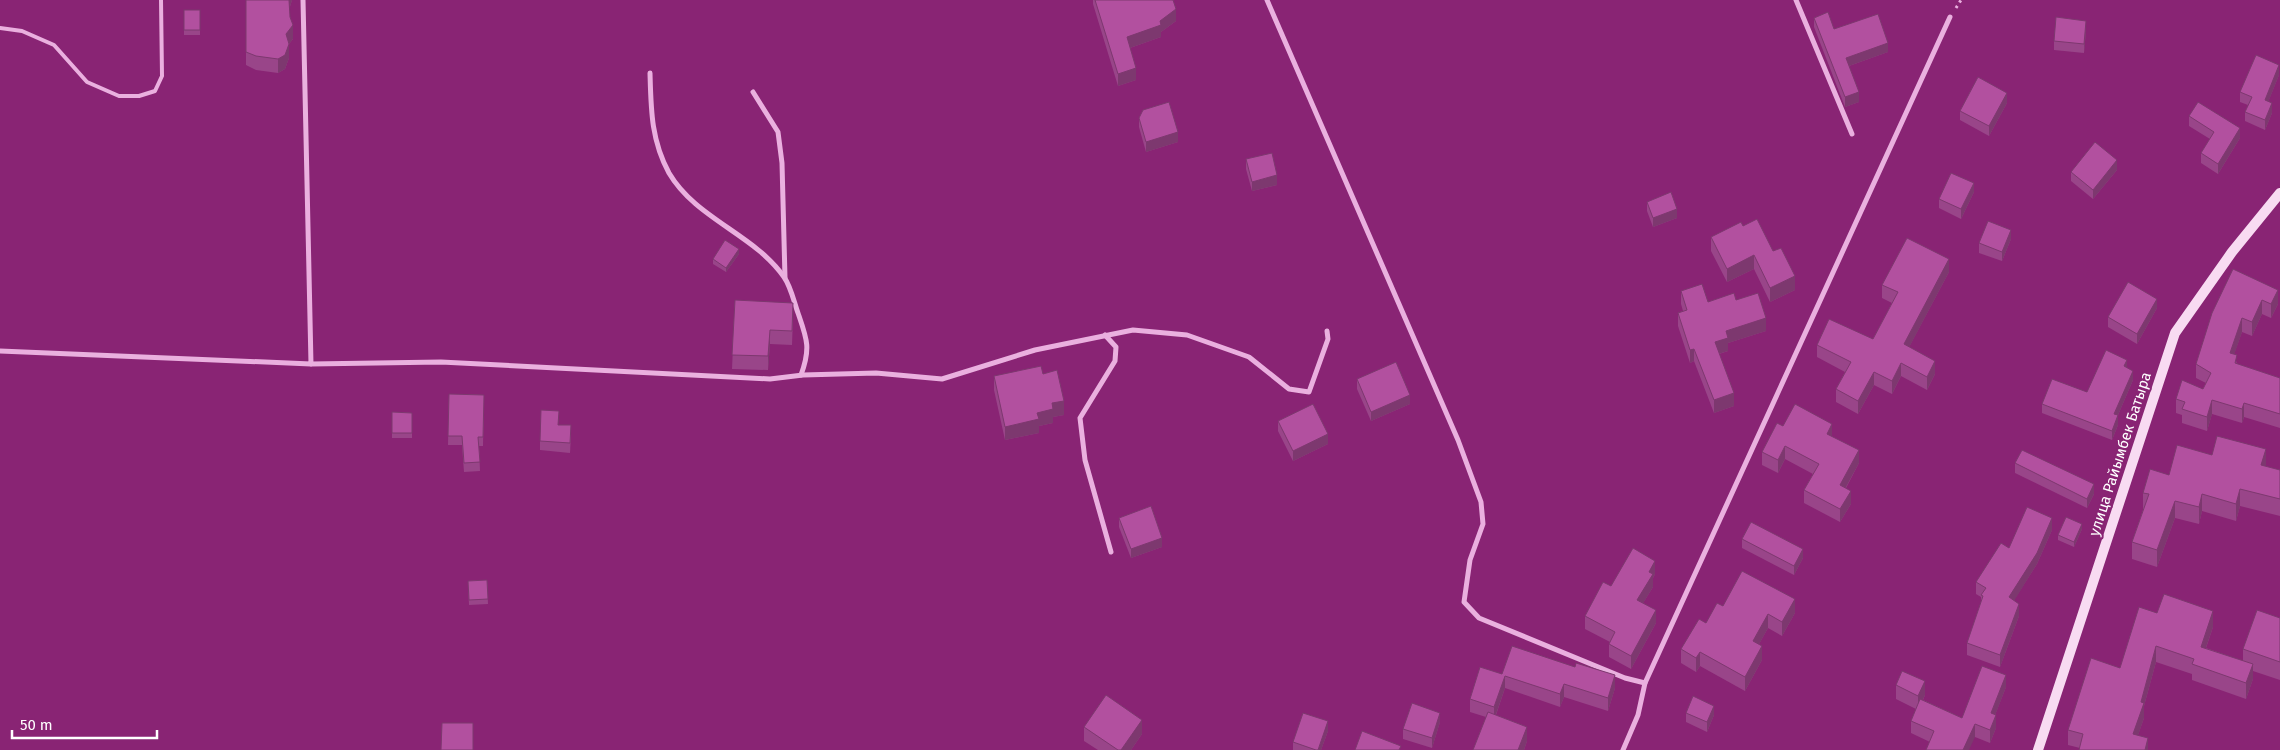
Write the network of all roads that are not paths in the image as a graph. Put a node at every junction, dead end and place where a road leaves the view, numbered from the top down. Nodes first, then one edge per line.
1 (161, 0) edge
2 (304, 0) edge
3 (1796, 0) edge
4 (1269, 1) edge
5 (1950, 17) dead end
6 (0, 28) edge
7 (650, 73) dead end
8 (753, 92) dead end
9 (1852, 134) dead end
10 (2280, 193) edge
11 (785, 279) junction
12 (1327, 331) dead end
13 (1105, 335) junction
14 (0, 351) edge
15 (311, 364) junction
16 (801, 375) junction
17 (1111, 552) dead end
18 (1645, 683) junction
19 (1623, 750) edge
20 (2038, 750) edge

1 - 6 lane
2 - 15 street
3 - 9 street
4 - 18 street
5 - 18 street
7 - 11 street
8 - 11 street
10 - 20 street, улица Райымбек Батыра
11 - 16 street
12 - 13 street
13 - 16 street
13 - 17 street
14 - 15 street
15 - 16 street
18 - 19 street

